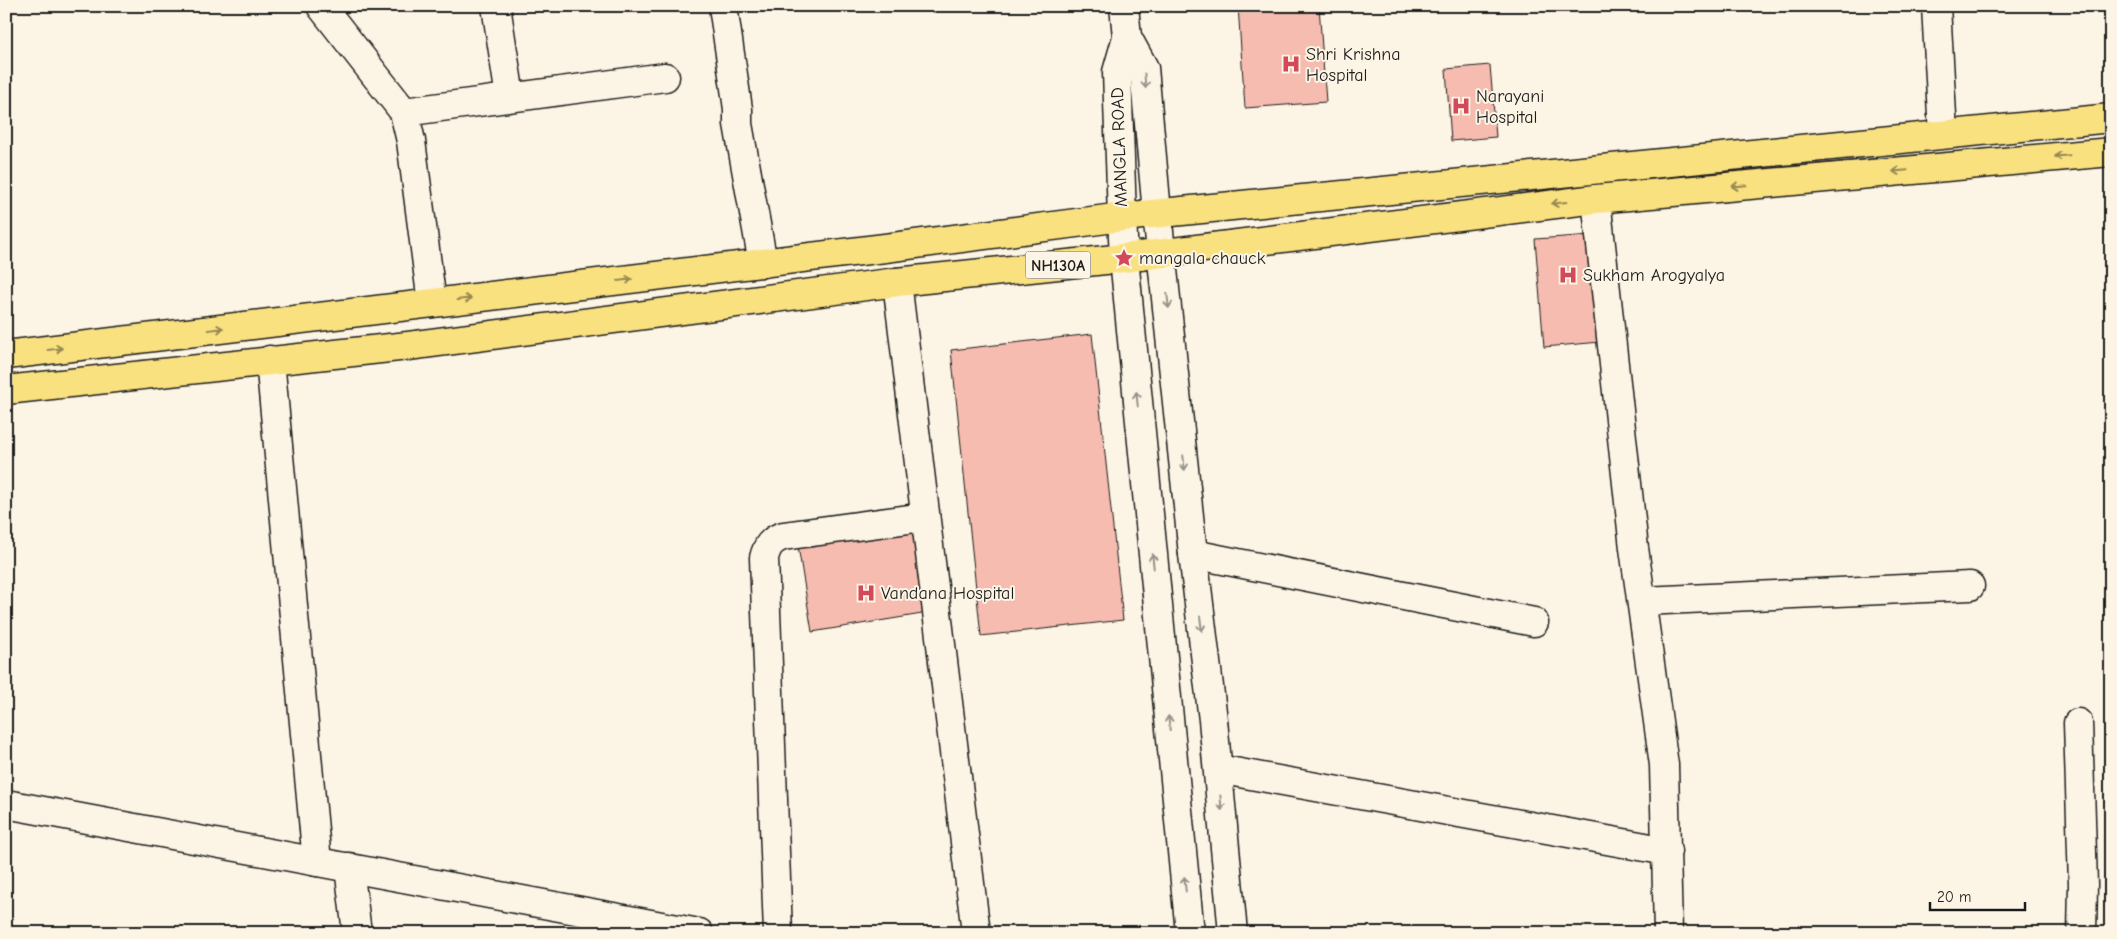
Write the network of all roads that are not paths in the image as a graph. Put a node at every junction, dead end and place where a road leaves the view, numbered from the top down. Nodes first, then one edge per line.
1 (321, 6) edge
2 (496, 6) edge
3 (723, 6) edge
4 (1124, 6) edge
5 (1936, 6) edge
6 (1127, 36) junction
7 (665, 77) dead end
8 (510, 97) junction
9 (404, 112) junction
10 (2111, 118) edge
11 (1943, 134) junction
12 (2111, 152) edge
13 (1596, 199) junction
14 (1157, 213) junction
15 (1122, 217) junction
16 (1163, 253) junction
17 (1124, 258) junction
18 (762, 263) junction
19 (897, 282) junction
20 (432, 303) junction
21 (402, 307) junction
22 (408, 346) junction
23 (6, 355) edge
24 (270, 360) junction
25 (6, 390) edge
26 (924, 517) junction
27 (1193, 554) junction
28 (1970, 586) dead end
29 (1643, 601) junction
30 (1534, 622) dead end
31 (2078, 723) dead end
32 (1218, 769) junction
33 (6, 804) edge
34 (1667, 851) junction
35 (317, 862) junction
36 (348, 867) junction
37 (357, 933) edge
38 (699, 933) edge
39 (778, 933) edge
40 (976, 933) edge
41 (1190, 933) edge
42 (1233, 933) edge
43 (1668, 933) edge
44 (2082, 933) edge

1 - 9 street
2 - 8 street
3 - 18 street
4 - 6 street, MANGLA ROAD
5 - 11 street
6 -> 14 street, MANGLA ROAD
6 - 15 street, MANGLA ROAD
7 - 8 street
8 - 9 street
9 - 20 street
10 - 11 highway, NH130A
11 - 14 highway, NH130A
12 -> 13 highway, NH130A
13 -> 16 highway, NH130A
13 - 29 street
14 - 15 highway, NH130A
14 - 16 street, MANGLA ROAD
15 - 17 street, MANGLA ROAD
15 - 18 highway, NH130A
16 - 17 highway, NH130A
16 -> 27 street, MANGLA ROAD
17 - 19 highway, NH130A
41 -> 17 street, MANGLA ROAD
20 -> 18 highway, NH130A
19 - 22 highway, NH130A
19 - 26 street
20 - 21 highway, NH130A
21 - 22 highway
23 -> 21 highway, NH130A
22 - 24 highway, NH130A
24 - 25 highway, NH130A
24 - 35 street
26 - 39 street
26 - 40 street
27 - 30 street
27 -> 32 street, MANGLA ROAD
28 - 29 street
29 - 34 street
31 - 44 street
32 - 34 street
32 -> 42 street, MANGLA ROAD
33 - 35 street
34 - 43 street
35 - 36 street
36 - 37 street
36 - 38 street

